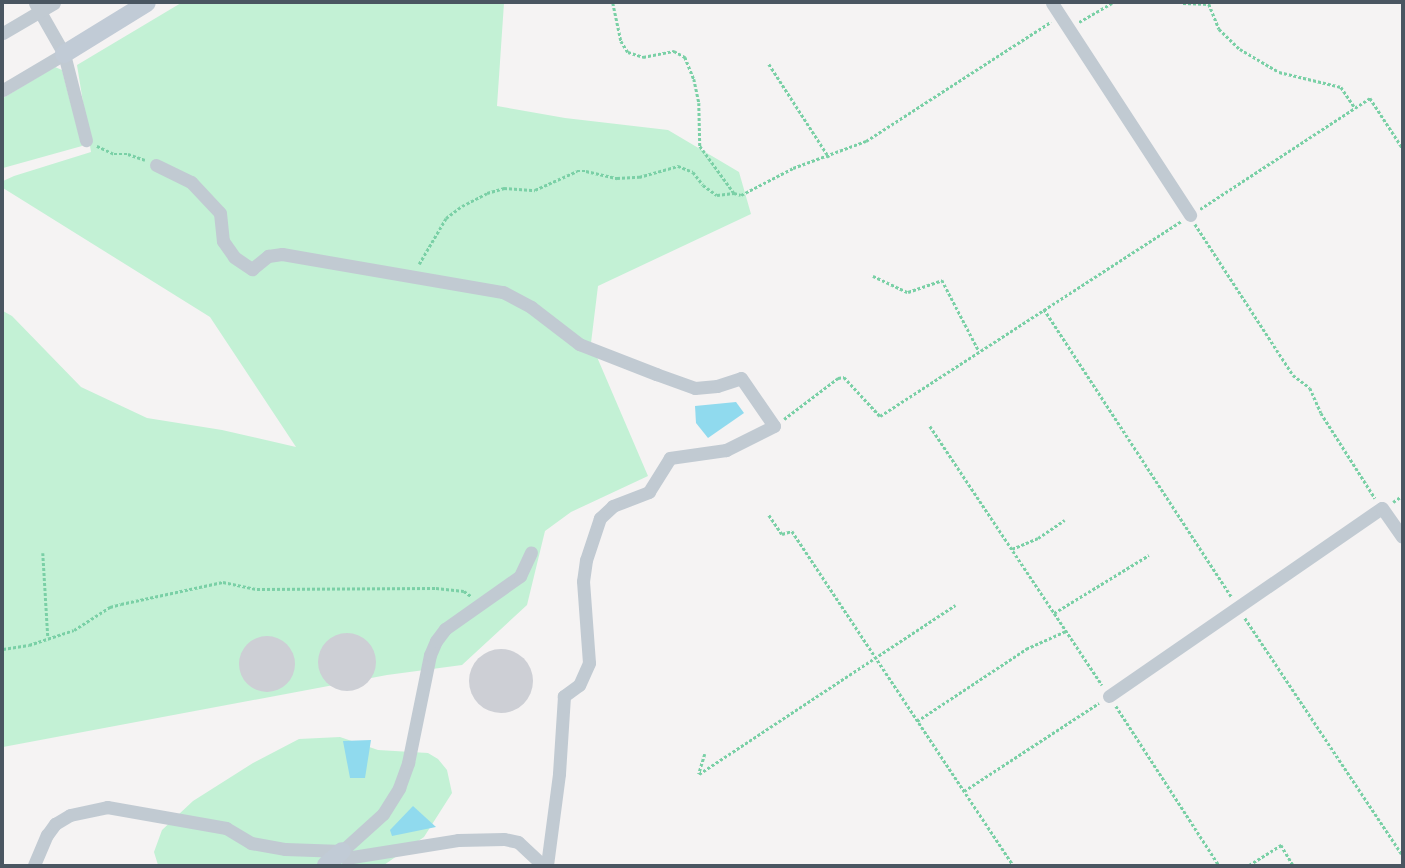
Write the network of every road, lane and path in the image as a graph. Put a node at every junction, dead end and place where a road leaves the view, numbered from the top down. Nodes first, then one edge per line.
1 (54, 3) edge
2 (147, 3) edge
3 (613, 3) edge
4 (1052, 3) edge
5 (1112, 3) edge
6 (1183, 3) edge
7 (38, 7) edge
8 (1060, 16) junction
9 (1068, 29) junction
10 (3, 33) edge
11 (64, 54) junction
12 (768, 64) dead end
13 (3, 90) edge
14 (1355, 108) junction
15 (86, 140) joint
16 (1402, 148) edge
17 (829, 157) junction
18 (156, 164) joint
19 (734, 193) junction
20 (1190, 216) junction
21 (873, 276) dead end
22 (412, 277) junction
23 (1044, 309) junction
24 (979, 351) junction
25 (774, 426) junction
26 (930, 426) dead end
27 (1382, 508) junction
28 (769, 515) dead end
29 (1065, 520) dead end
30 (1402, 537) edge
31 (1012, 549) junction
32 (531, 552) dead end
33 (43, 553) dead end
34 (1149, 555) dead end
35 (955, 605) dead end
36 (477, 606) junction
37 (1237, 606) junction
38 (1054, 613) junction
39 (1066, 631) junction
40 (48, 637) junction
41 (3, 649) edge
42 (875, 656) junction
43 (1109, 696) junction
44 (917, 721) junction
45 (705, 754) dead end
46 (964, 791) junction
47 (342, 851) junction
48 (1402, 854) edge
49 (34, 865) edge
50 (326, 865) edge
51 (543, 865) edge
52 (547, 865) edge
53 (1013, 865) edge
54 (1219, 865) edge
55 (1249, 865) edge
56 (1293, 865) edge

1 - 7 street
2 - 11 street
3 - 19 path
4 - 8 street
5 - 9 path
6 - 14 path
7 - 10 street
7 - 11 street
8 - 9 street
8 - 17 path
9 - 20 street
11 - 13 street
11 - 15 street
12 - 17 path
14 - 16 path
14 - 20 path
15 - 18 path
17 - 19 path
18 - 22 street
19 - 22 path
20 - 23 path
20 - 27 path
21 - 24 path
22 - 25 street
23 - 24 path
23 - 37 path
24 - 25 path
25 - 52 street
26 - 31 path
27 - 30 street
27 - 37 street
28 - 42 path
29 - 31 path
31 - 38 path
32 - 36 street
33 - 40 path
34 - 38 path
35 - 42 path
36 - 40 path
36 - 47 street
37 - 43 street
37 - 48 path
38 - 39 path
39 - 43 path
39 - 44 path
40 - 41 path
42 - 44 path
42 - 45 path
43 - 46 path
43 - 54 path
44 - 46 path
46 - 53 path
47 - 49 street
47 - 50 street
47 - 51 street
55 - 56 path

